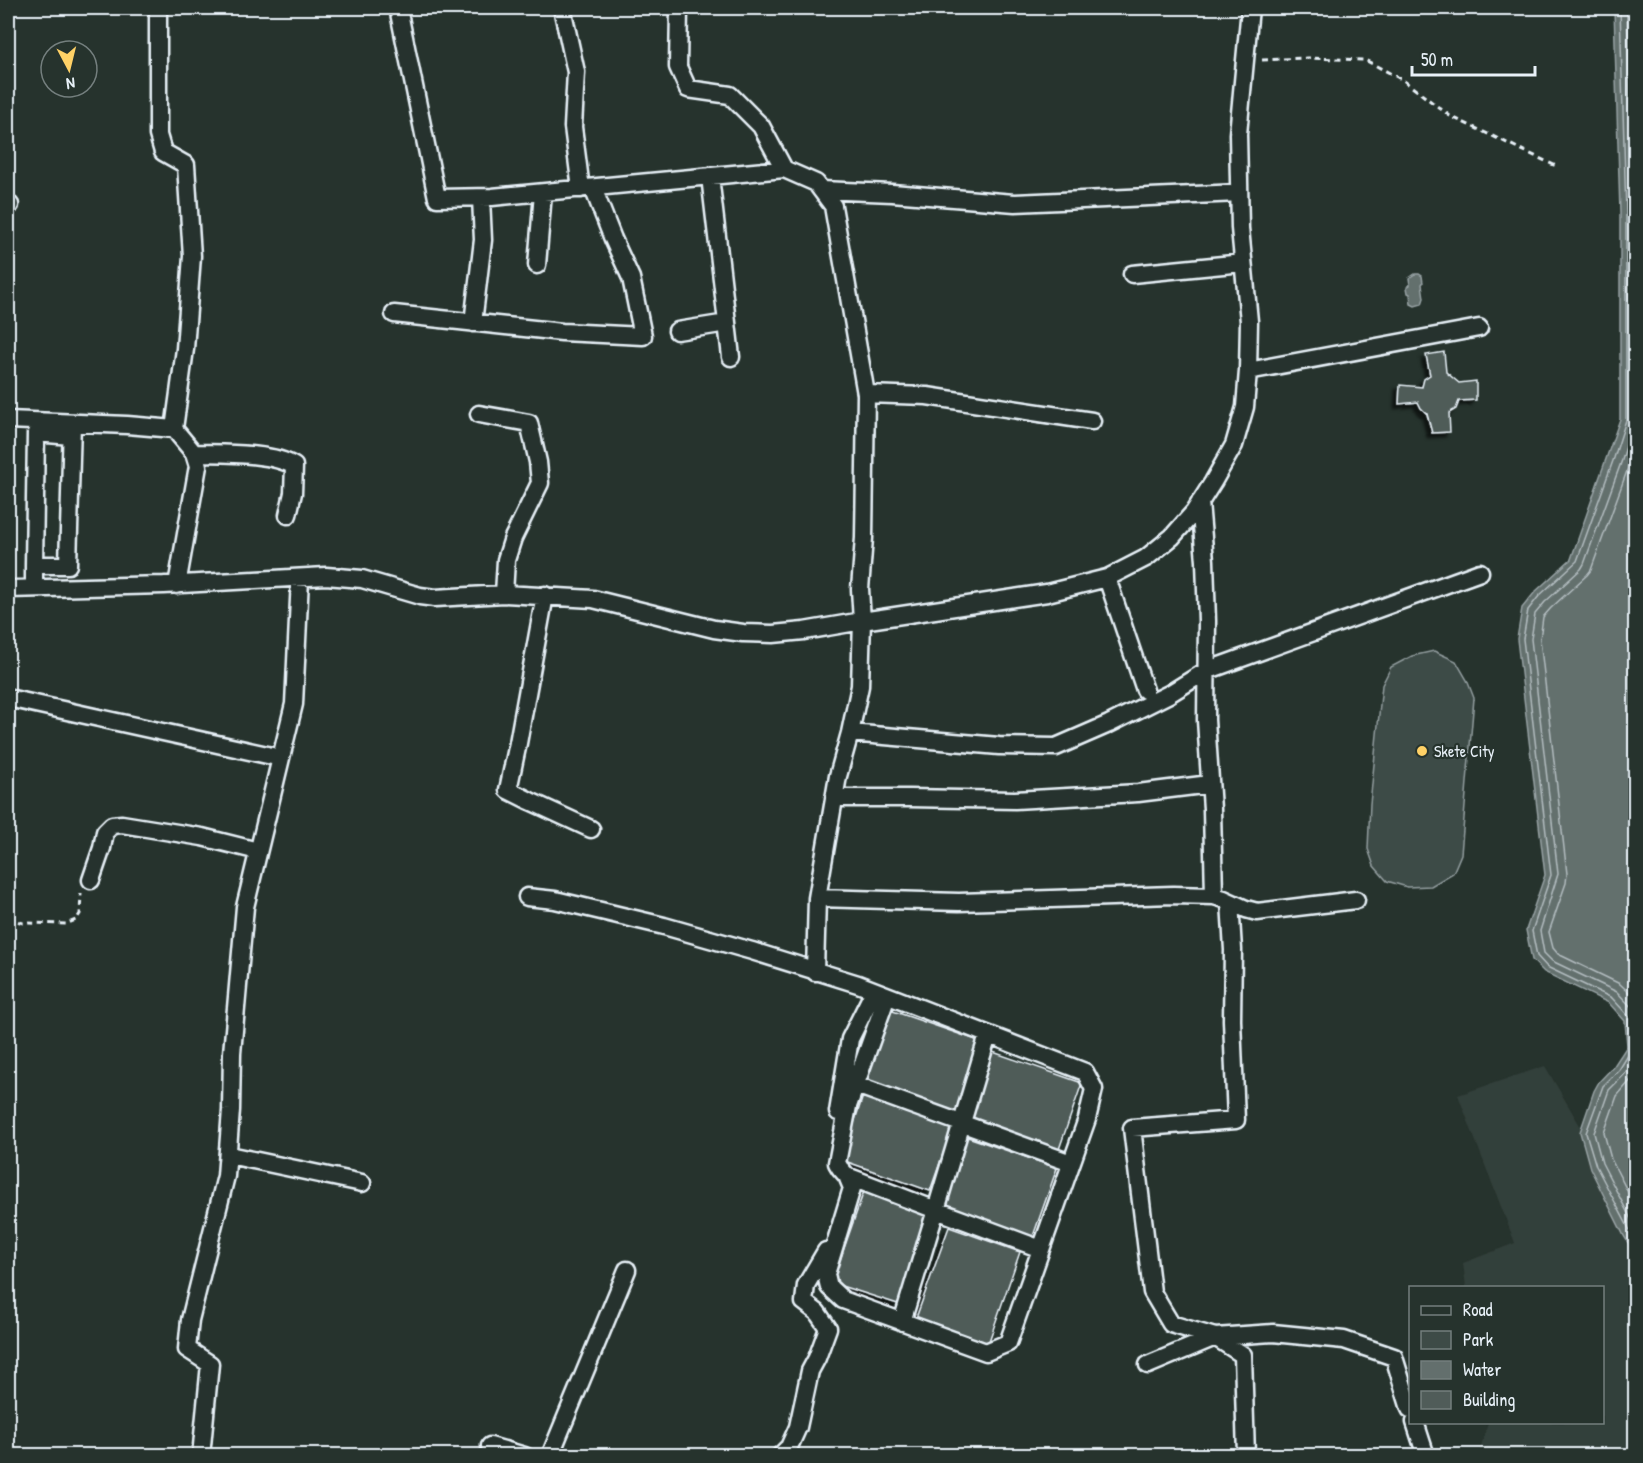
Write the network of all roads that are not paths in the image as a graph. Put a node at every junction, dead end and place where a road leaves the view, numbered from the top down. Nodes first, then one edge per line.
1 (158, 8) edge
2 (398, 8) edge
3 (562, 8) edge
4 (679, 8) edge
5 (1250, 8) edge
6 (784, 169) junction
7 (710, 176) junction
8 (587, 188) junction
9 (821, 190) junction
10 (543, 192) junction
11 (1239, 193) junction
12 (481, 198) junction
13 (1243, 263) junction
14 (537, 265) dead end
15 (1132, 273) dead end
16 (394, 314) dead end
17 (473, 323) junction
18 (727, 323) junction
19 (1479, 328) dead end
20 (676, 331) dead end
21 (731, 357) dead end
22 (1248, 371) junction
23 (866, 394) junction
24 (479, 414) dead end
25 (8, 420) edge
26 (1092, 421) dead end
27 (174, 429) junction
28 (72, 430) junction
29 (194, 453) junction
30 (1200, 502) junction
31 (288, 515) dead end
32 (34, 566) junction
33 (1480, 572) dead end
34 (300, 578) junction
35 (1107, 578) junction
36 (177, 585) junction
37 (34, 588) junction
38 (8, 589) edge
39 (504, 594) junction
40 (545, 596) junction
41 (862, 621) junction
42 (1206, 671) junction
43 (1145, 690) dead end
44 (8, 698) edge
45 (850, 733) junction
46 (281, 758) junction
47 (1210, 784) junction
48 (834, 798) junction
49 (591, 829) dead end
50 (258, 851) junction
51 (91, 880) road end
52 (527, 897) dead end
53 (817, 898) junction
54 (1222, 899) junction
55 (1356, 900) dead end
56 (815, 972) junction
57 (881, 994) junction
58 (988, 1035) junction
59 (856, 1085) junction
60 (961, 1122) junction
61 (229, 1155) junction
62 (1071, 1163) junction
63 (847, 1176) junction
64 (362, 1183) dead end
65 (936, 1210) junction
66 (1041, 1249) junction
67 (627, 1270) dead end
68 (902, 1322) junction
69 (1215, 1337) junction
70 (1148, 1365) dead end
71 (1409, 1406) edge
72 (1416, 1424) edge
73 (490, 1446) dead end
74 (201, 1455) edge
75 (525, 1455) edge
76 (550, 1455) edge
77 (780, 1455) edge
78 (1246, 1455) edge
79 (1426, 1455) edge

1 - 27 street
2 - 12 street
3 - 8 street
4 - 6 street
5 - 11 street
6 - 7 street
6 - 9 street
7 - 8 street
7 - 18 street
8 - 10 street
8 - 17 street
9 - 11 street
9 - 23 street
10 - 12 street
10 - 14 street
11 - 13 street
12 - 17 street
13 - 15 street
13 - 22 street
16 - 17 street
18 - 20 street
18 - 21 street
19 - 22 street
22 - 30 street
23 - 26 street
23 - 41 street
24 - 39 street
25 - 28 street
27 - 28 street
27 - 29 street
28 - 32 street
28 - 32 street
29 - 31 street
29 - 36 street
30 - 35 street
30 - 42 street
32 - 37 street
33 - 42 street
34 - 36 street
34 - 39 street
34 - 46 street
35 - 41 street
35 - 43 street
36 - 37 street
37 - 38 street
39 - 40 street
40 - 41 street
40 - 49 street
41 - 45 street
42 - 45 street
42 - 47 street
44 - 46 street
45 - 48 street
46 - 50 street
47 - 48 street
47 - 54 street
48 - 53 street
50 - 51 street
50 - 61 street
52 - 56 street
53 - 54 street
53 - 56 street
54 - 55 street
54 - 69 street
56 - 57 street
57 - 58 street
57 - 59 street
57 - 77 street
58 - 60 street
58 - 62 street
59 - 60 street
59 - 63 street
60 - 62 street
60 - 65 street
61 - 64 street
61 - 74 street
62 - 66 street
63 - 65 street
63 - 68 street
65 - 66 street
65 - 68 street
66 - 68 street
67 - 76 street
69 - 70 street
69 - 71 street
69 - 78 street
72 - 79 street
73 - 75 street

